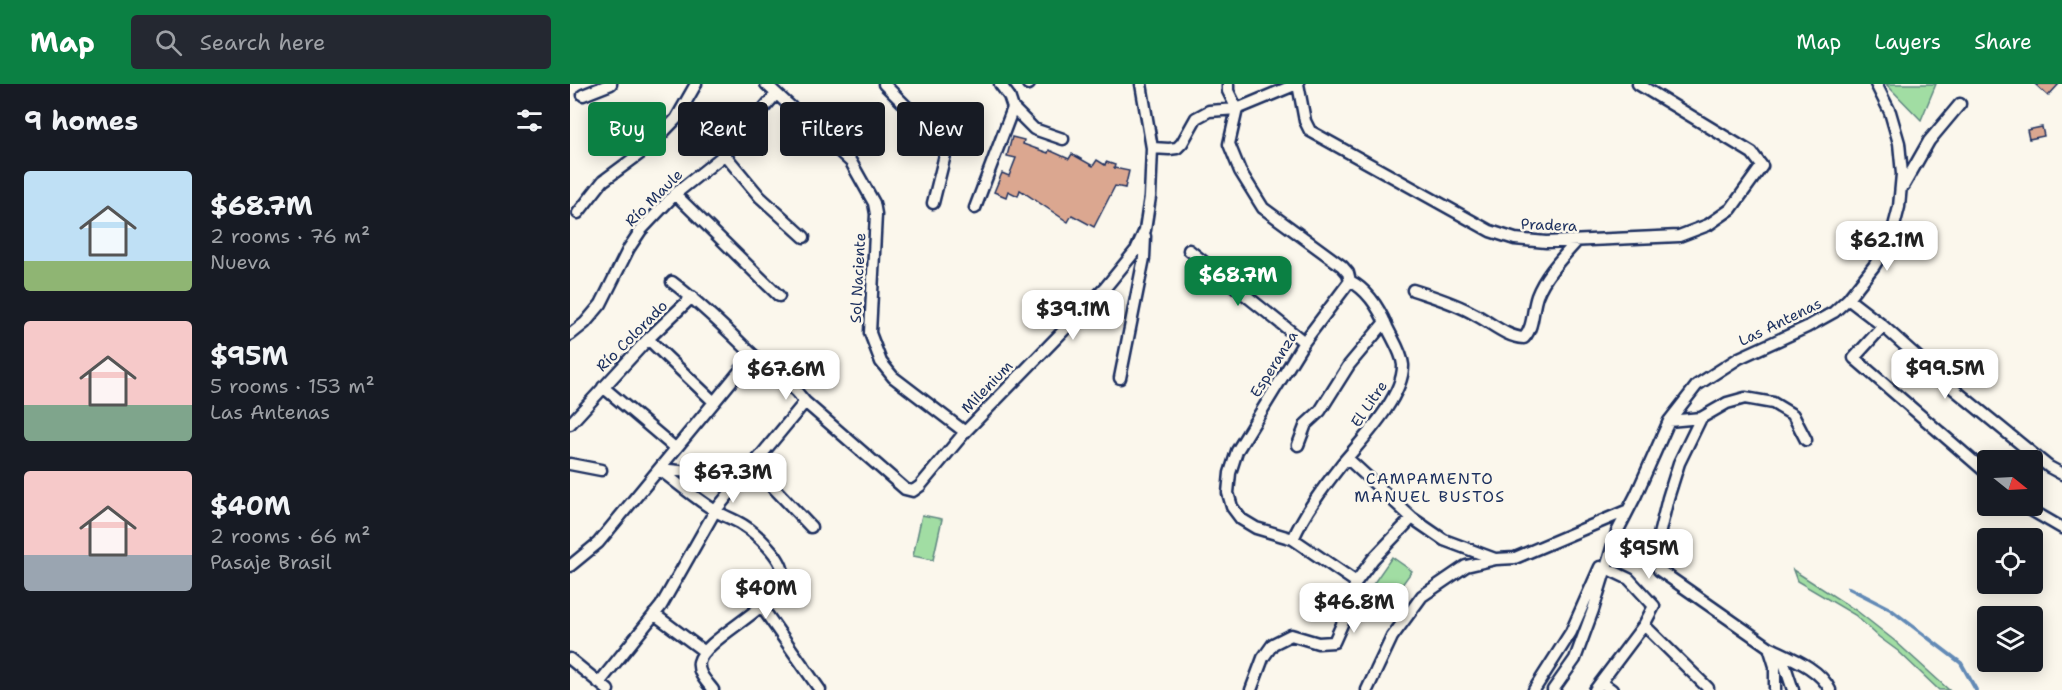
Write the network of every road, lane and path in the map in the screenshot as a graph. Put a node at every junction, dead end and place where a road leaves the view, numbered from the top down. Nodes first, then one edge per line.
1 (611, 84) edge
2 (696, 84) edge
3 (766, 84) edge
4 (884, 84) edge
5 (1000, 84) edge
6 (1141, 84) edge
7 (1228, 84) edge
8 (1298, 84) edge
9 (1638, 84) edge
10 (1876, 84) edge
11 (776, 94) junction
12 (583, 95) dead end
13 (686, 102) edge
14 (768, 103) edge
15 (1960, 104) dead end
16 (1013, 108) junction
17 (1237, 110) junction
18 (678, 116) edge
19 (1063, 139) dead end
20 (1152, 148) junction
21 (723, 156) edge
22 (725, 156) edge
23 (1901, 191) junction
24 (675, 194) junction
25 (933, 203) dead end
26 (975, 208) dead end
27 (578, 213) dead end
28 (1145, 230) junction
29 (804, 237) dead end
30 (1577, 242) junction
31 (1190, 250) dead end
32 (1350, 281) junction
33 (672, 282) dead end
34 (1413, 290) dead end
35 (779, 296) dead end
36 (692, 297) junction
37 (1848, 299) junction
38 (1385, 322) junction
39 (1883, 326) junction
40 (570, 335) edge
41 (648, 339) junction
42 (1304, 342) junction
43 (753, 355) junction
44 (1120, 378) dead end
45 (603, 387) junction
46 (713, 401) junction
47 (805, 402) junction
48 (1701, 418) junction
49 (1669, 421) junction
50 (570, 424) edge
51 (965, 432) junction
52 (1806, 440) dead end
53 (1298, 445) dead end
54 (675, 448) junction
55 (1347, 458) junction
56 (570, 464) edge
57 (1977, 464) edge
58 (659, 469) junction
59 (601, 470) dead end
60 (2062, 474) edge
61 (744, 476) junction
62 (715, 511) junction
63 (1626, 511) junction
64 (2041, 516) edge
65 (1412, 518) junction
66 (811, 527) dead end
67 (2062, 528) edge
68 (1617, 532) junction
69 (1293, 538) junction
70 (1496, 559) junction
71 (570, 566) edge
72 (1606, 568) junction
73 (1356, 582) junction
74 (761, 606) junction
75 (654, 614) junction
76 (1644, 625) junction
77 (1769, 647) junction
78 (705, 652) junction
79 (570, 659) edge
80 (604, 686) edge
81 (1598, 686) edge
82 (1708, 688) dead end
83 (713, 690) edge
84 (820, 690) edge
85 (1251, 690) edge
86 (1366, 690) edge
87 (1534, 690) edge
88 (1553, 690) edge
89 (1612, 690) edge
90 (1775, 690) edge
91 (1793, 690) edge
92 (1830, 690) edge

1 - 12 street
2 - 13 street
3 - 11 street, Sol Naciente
4 - 25 street
5 - 16 street
6 - 20 street, Milenium
7 - 17 street
8 - 17 street
8 - 30 street, Pradera
9 - 30 street, Pradera
10 - 23 street, Las Antenas
11 - 14 street, Río Maule
11 - 51 street, Sol Naciente
15 - 23 street
16 - 19 street
16 - 26 street
17 - 20 street
17 - 32 street
18 - 27 street
20 - 28 street, Milenium
21 - 24 street, Río Maule
22 - 29 street
23 - 37 street, Las Antenas
24 - 35 street
24 - 40 street, Río Maule
28 - 44 street
28 - 51 street, Milenium
30 - 34 street
31 - 42 street
32 - 38 street, El Litre
32 - 42 street, Esperanza
33 - 36 street
36 - 41 street, Río Colorado
36 - 43 street
37 - 39 street
37 - 49 street, Las Antenas
38 - 53 street
38 - 55 street, El Litre
39 - 57 street
39 - 60 street
41 - 45 street, Río Colorado
41 - 46 street
42 - 69 street, Esperanza
43 - 46 street
43 - 47 street
45 - 50 street, Río Colorado
45 - 54 street
46 - 54 street
47 - 51 street, Milenium
47 - 61 street
48 - 49 street
48 - 52 street
48 - 77 street
49 - 63 street, Las Antenas
54 - 58 street
55 - 65 street
55 - 69 street, El Litre
56 - 59 street
58 - 61 street
58 - 62 street
58 - 71 street
61 - 62 street
61 - 66 street
62 - 74 street
62 - 75 street
63 - 68 street, Las Antenas
63 - 70 street
64 - 67 street
65 - 70 street
65 - 73 street
68 - 72 street, Las Antenas
68 - 87 street, Las Antenas
69 - 73 street, Esperanza
70 - 86 street
72 - 76 street
72 - 88 street, Las Antenas
73 - 85 street
74 - 78 street
74 - 84 street
75 - 78 street
75 - 80 street
76 - 81 street
76 - 82 street
77 - 90 street
77 - 91 street
77 - 92 street
78 - 83 street
79 - 80 street
81 - 89 street

